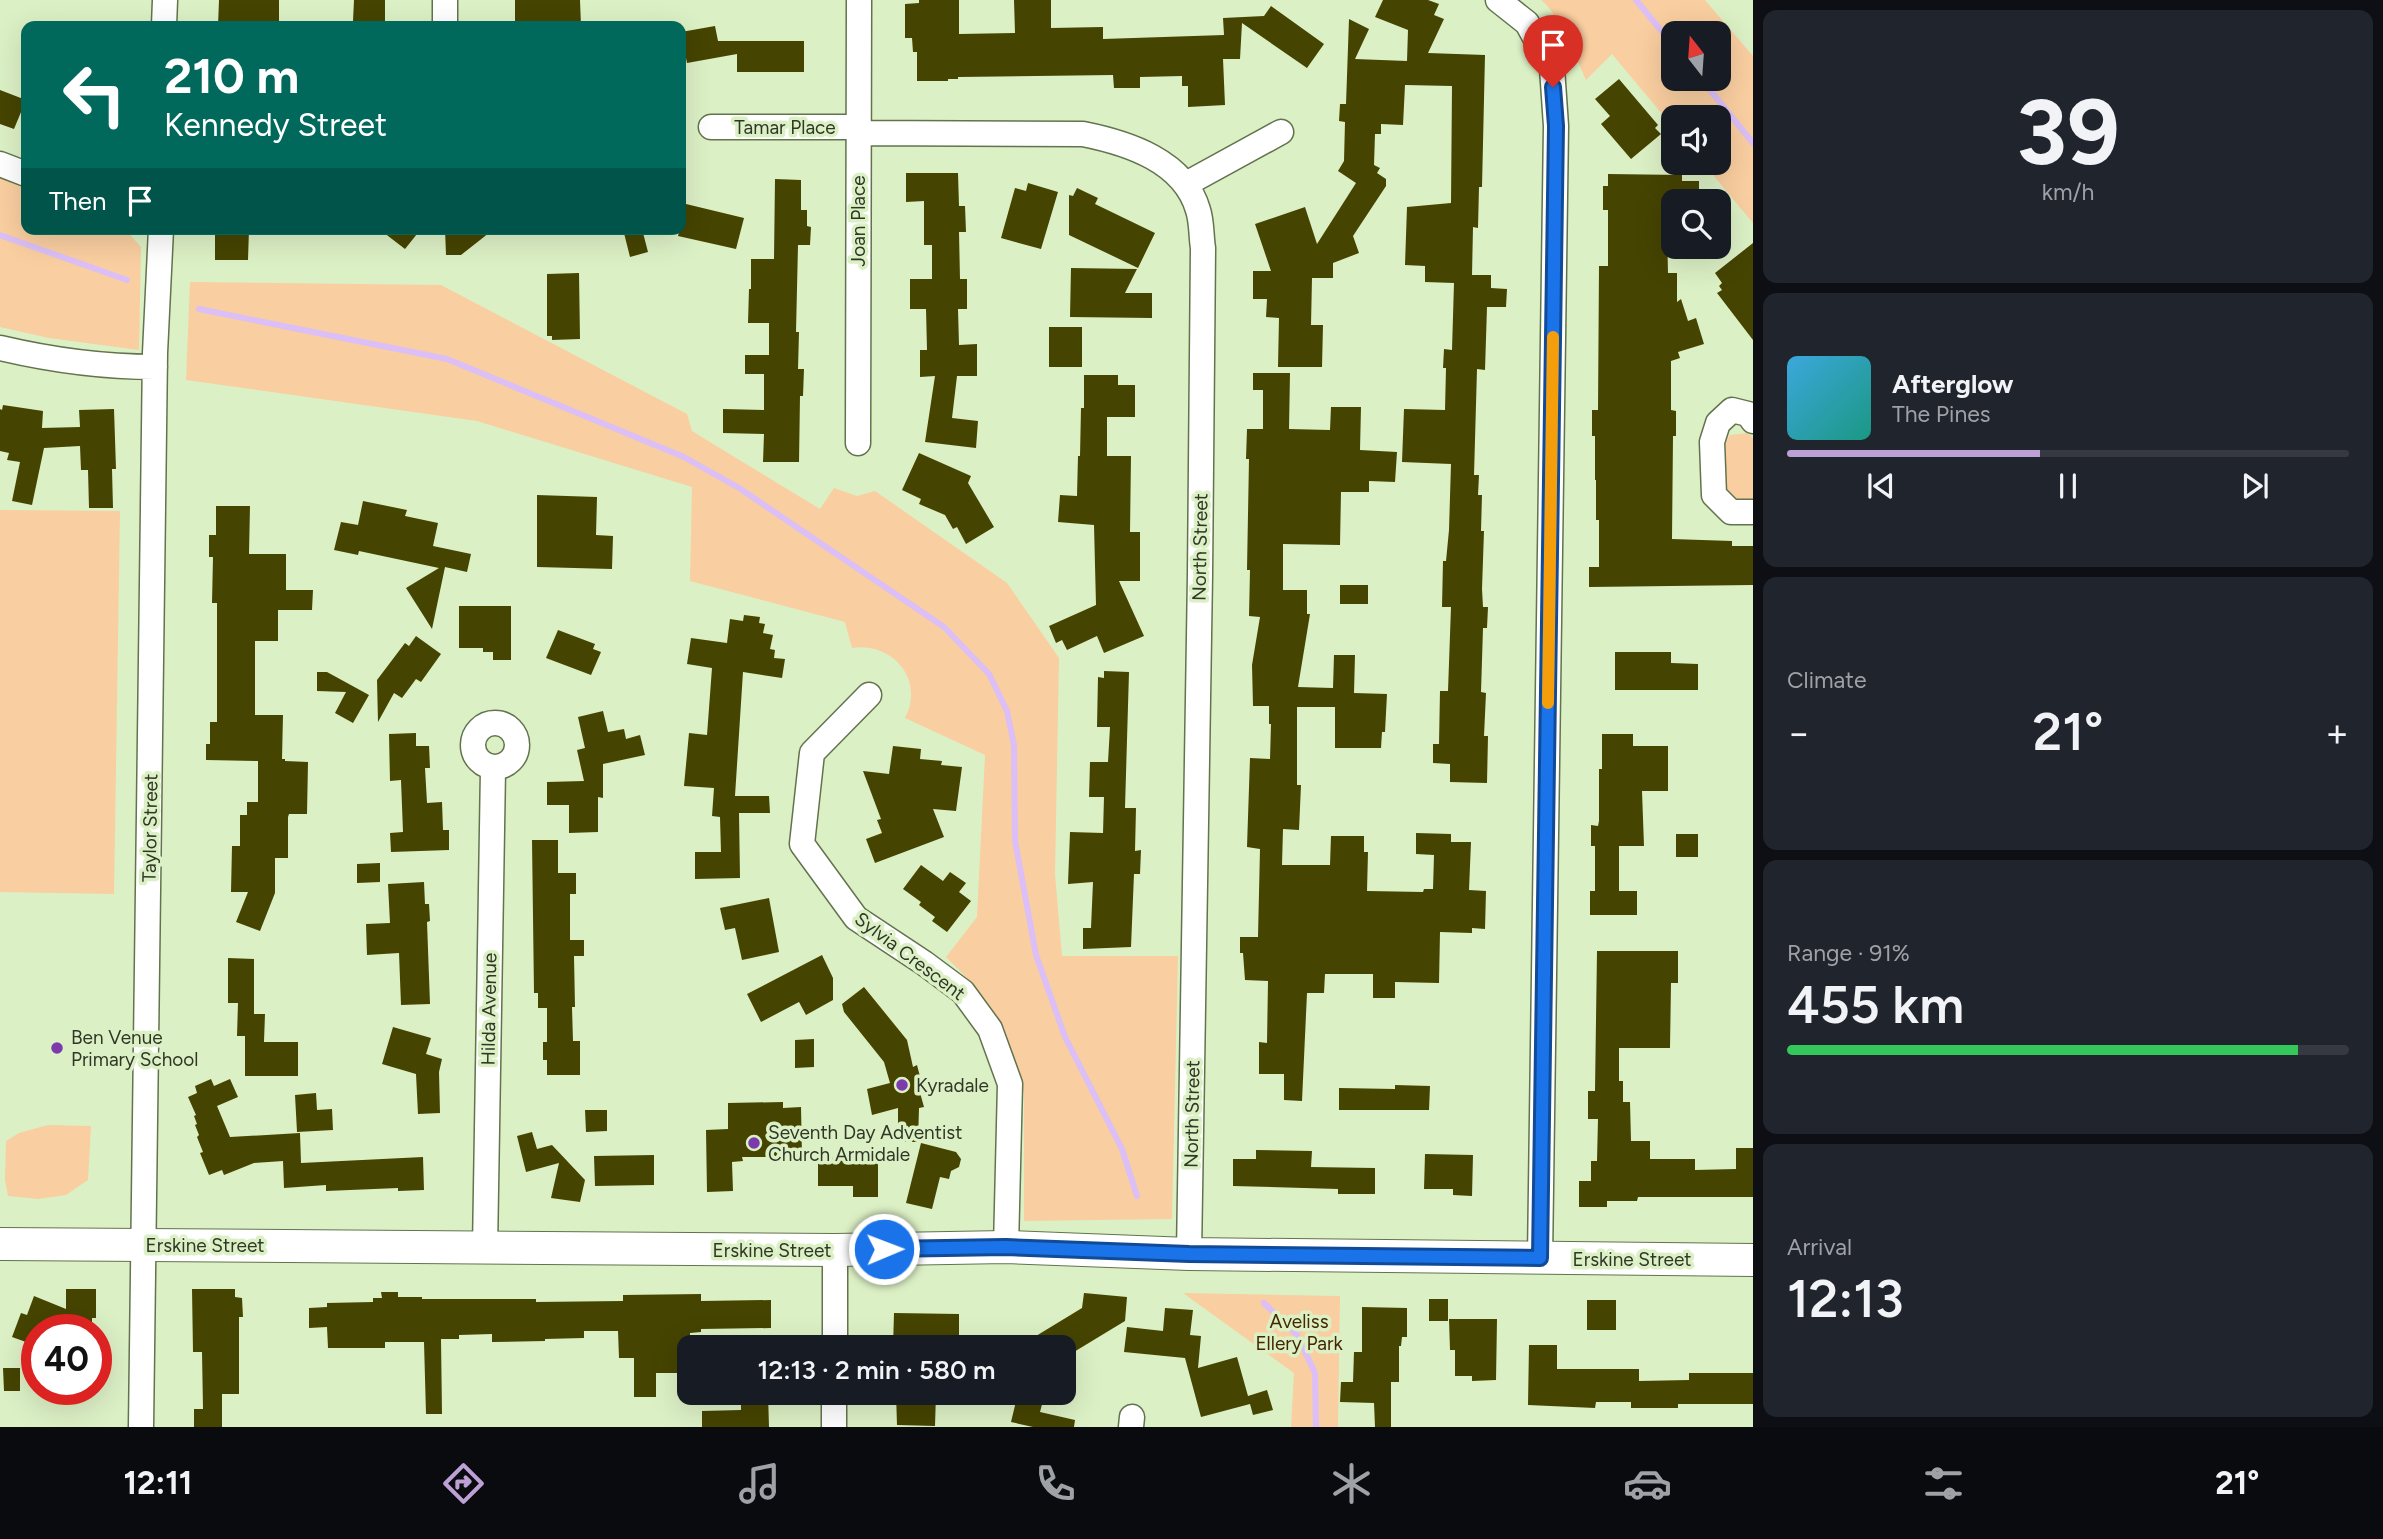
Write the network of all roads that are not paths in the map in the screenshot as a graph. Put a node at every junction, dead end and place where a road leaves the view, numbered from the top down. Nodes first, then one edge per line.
1 (165, 0) edge
2 (446, 0) edge
3 (859, 0) edge
4 (1498, 0) edge
5 (164, 21) edge
6 (445, 21) edge
7 (711, 127) dead end
8 (859, 130) junction
9 (1280, 132) dead end
10 (0, 164) edge
11 (21, 172) edge
12 (1186, 184) junction
13 (161, 235) edge
14 (0, 348) edge
15 (155, 367) junction
16 (1753, 421) edge
17 (858, 443) dead end
18 (1753, 512) edge
19 (869, 695) dead end
20 (493, 768) dead end
21 (0, 1244) edge
22 (145, 1245) junction
23 (1006, 1247) junction
24 (485, 1248) junction
25 (835, 1250) junction
26 (1189, 1254) junction
27 (1540, 1258) junction
28 (1753, 1260) edge
29 (835, 1335) edge
30 (834, 1405) edge
31 (141, 1427) edge
32 (834, 1427) edge

1 - 5 street
2 - 6 street
3 - 8 street, Joan Place
4 - 27 street
7 - 8 street, Tamar Place
8 - 12 street, North Street
8 - 17 street, Joan Place
9 - 12 street
10 - 11 street
12 - 26 street, North Street
13 - 15 street, Taylor Street
14 - 15 street
15 - 22 street, Taylor Street
16 - 18 street
19 - 23 street, Sylvia Crescent
20 - 24 street, Hilda Avenue
21 - 22 street, Erskine Street
22 - 24 street, Erskine Street
22 - 31 street, Taylor Street
23 - 25 street, Erskine Street
23 - 26 street, Erskine Street
24 - 25 street, Erskine Street
25 - 29 street
26 - 27 street, Erskine Street
27 - 28 street, Erskine Street
30 - 32 street

